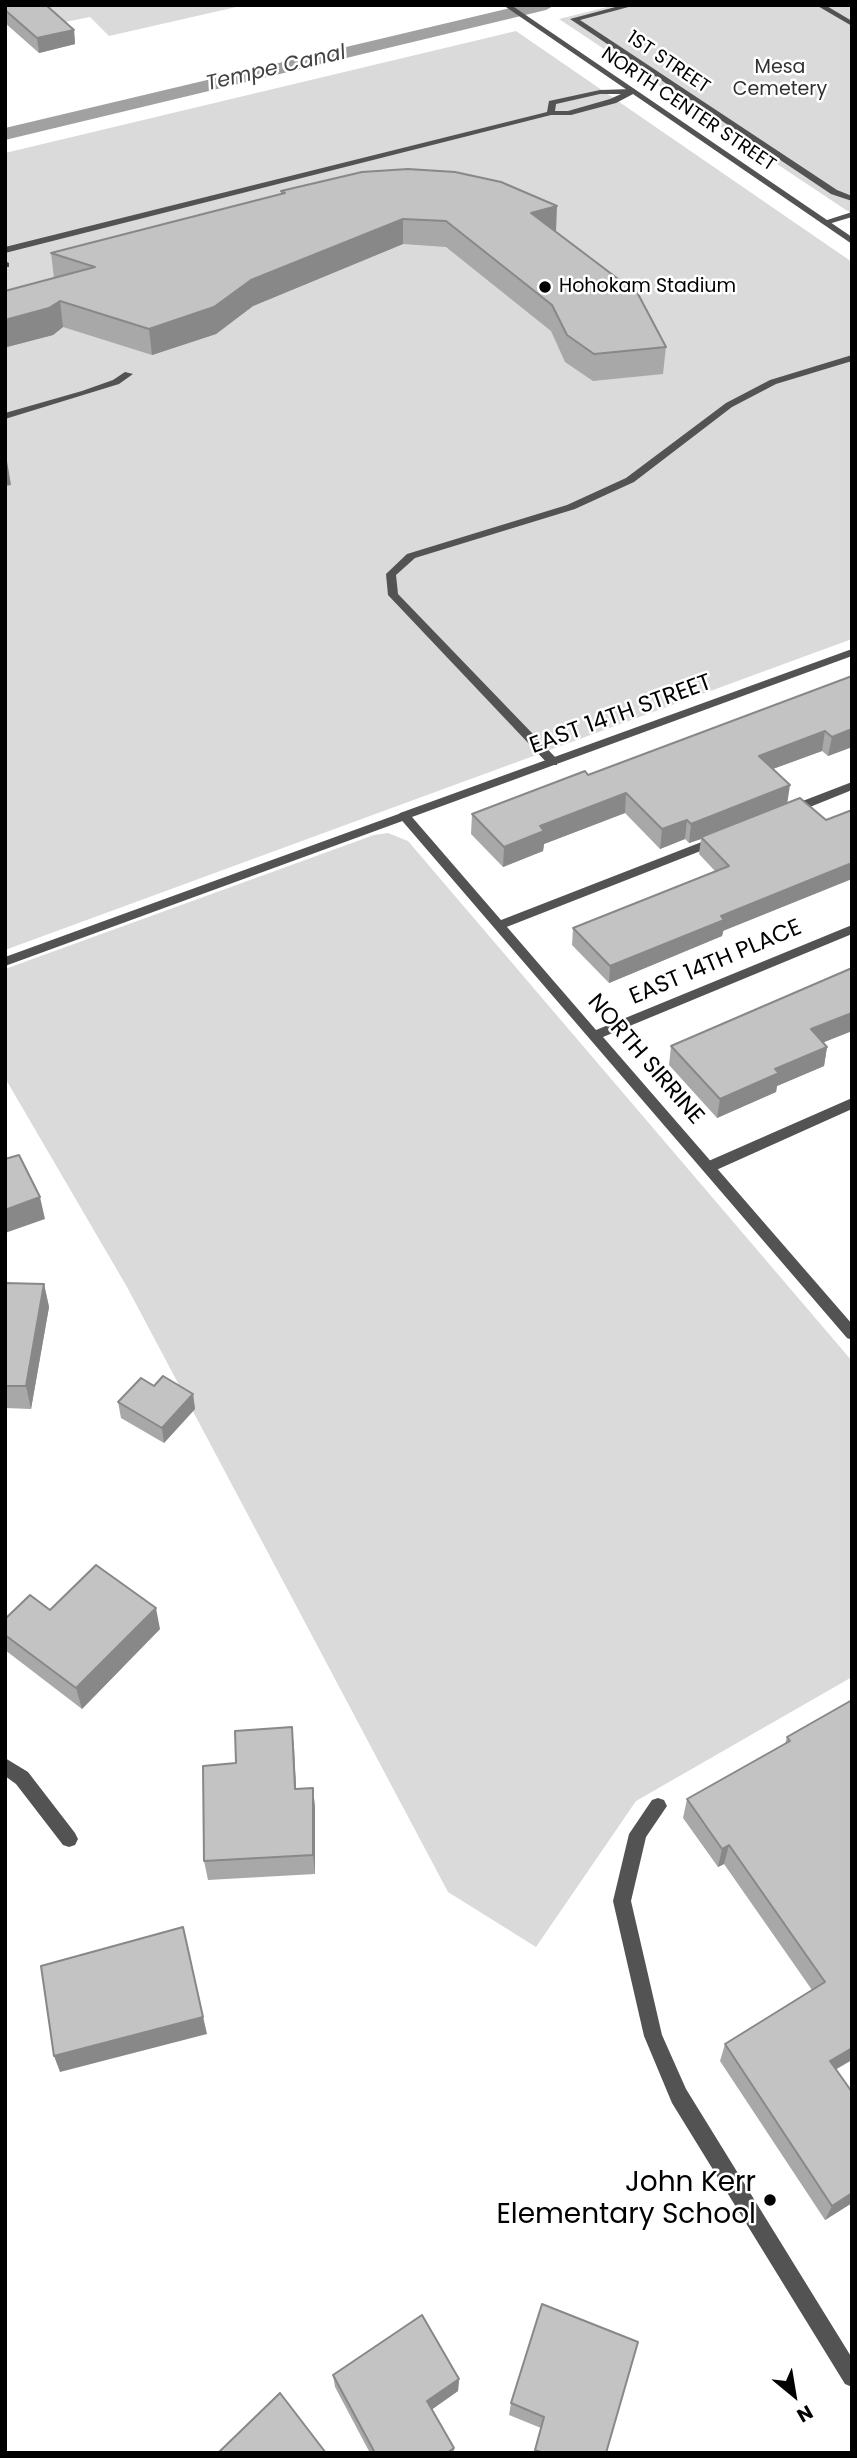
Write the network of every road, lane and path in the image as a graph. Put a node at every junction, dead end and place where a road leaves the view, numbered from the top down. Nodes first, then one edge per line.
1 (506, 5) edge
2 (633, 5) edge
3 (819, 5) edge
4 (852, 24) edge
5 (632, 91) junction
6 (852, 199) edge
7 (852, 214) edge
8 (825, 222) junction
9 (852, 241) edge
10 (5, 250) edge
11 (852, 358) edge
12 (128, 374) dead end
13 (5, 416) edge
14 (852, 652) edge
15 (553, 762) junction
16 (852, 786) edge
17 (404, 816) junction
18 (776, 816) edge
19 (726, 836) edge
20 (500, 925) junction
21 (852, 929) edge
22 (5, 962) edge
23 (596, 1035) junction
24 (852, 1102) edge
25 (709, 1167) junction
26 (852, 1334) edge
27 (5, 1766) edge
28 (658, 1806) dead end
29 (69, 1839) dead end
30 (852, 2377) edge

1 - 5 street, NORTH CENTER STREET
2 - 6 street, 1ST STREET
3 - 4 street
5 - 8 street, NORTH CENTER STREET
5 - 10 street
7 - 8 street
8 - 9 street, NORTH CENTER STREET
11 - 15 street
12 - 13 street
14 - 15 street, EAST 14TH STREET
15 - 17 street, EAST 14TH STREET
16 - 18 street
17 - 20 street, NORTH SIRRINE
17 - 22 street, EAST 14TH STREET
19 - 20 street
20 - 23 street, NORTH SIRRINE
21 - 23 street, EAST 14TH PLACE
23 - 25 street, NORTH SIRRINE
24 - 25 street
25 - 26 street, NORTH SIRRINE
27 - 29 street
28 - 30 street

